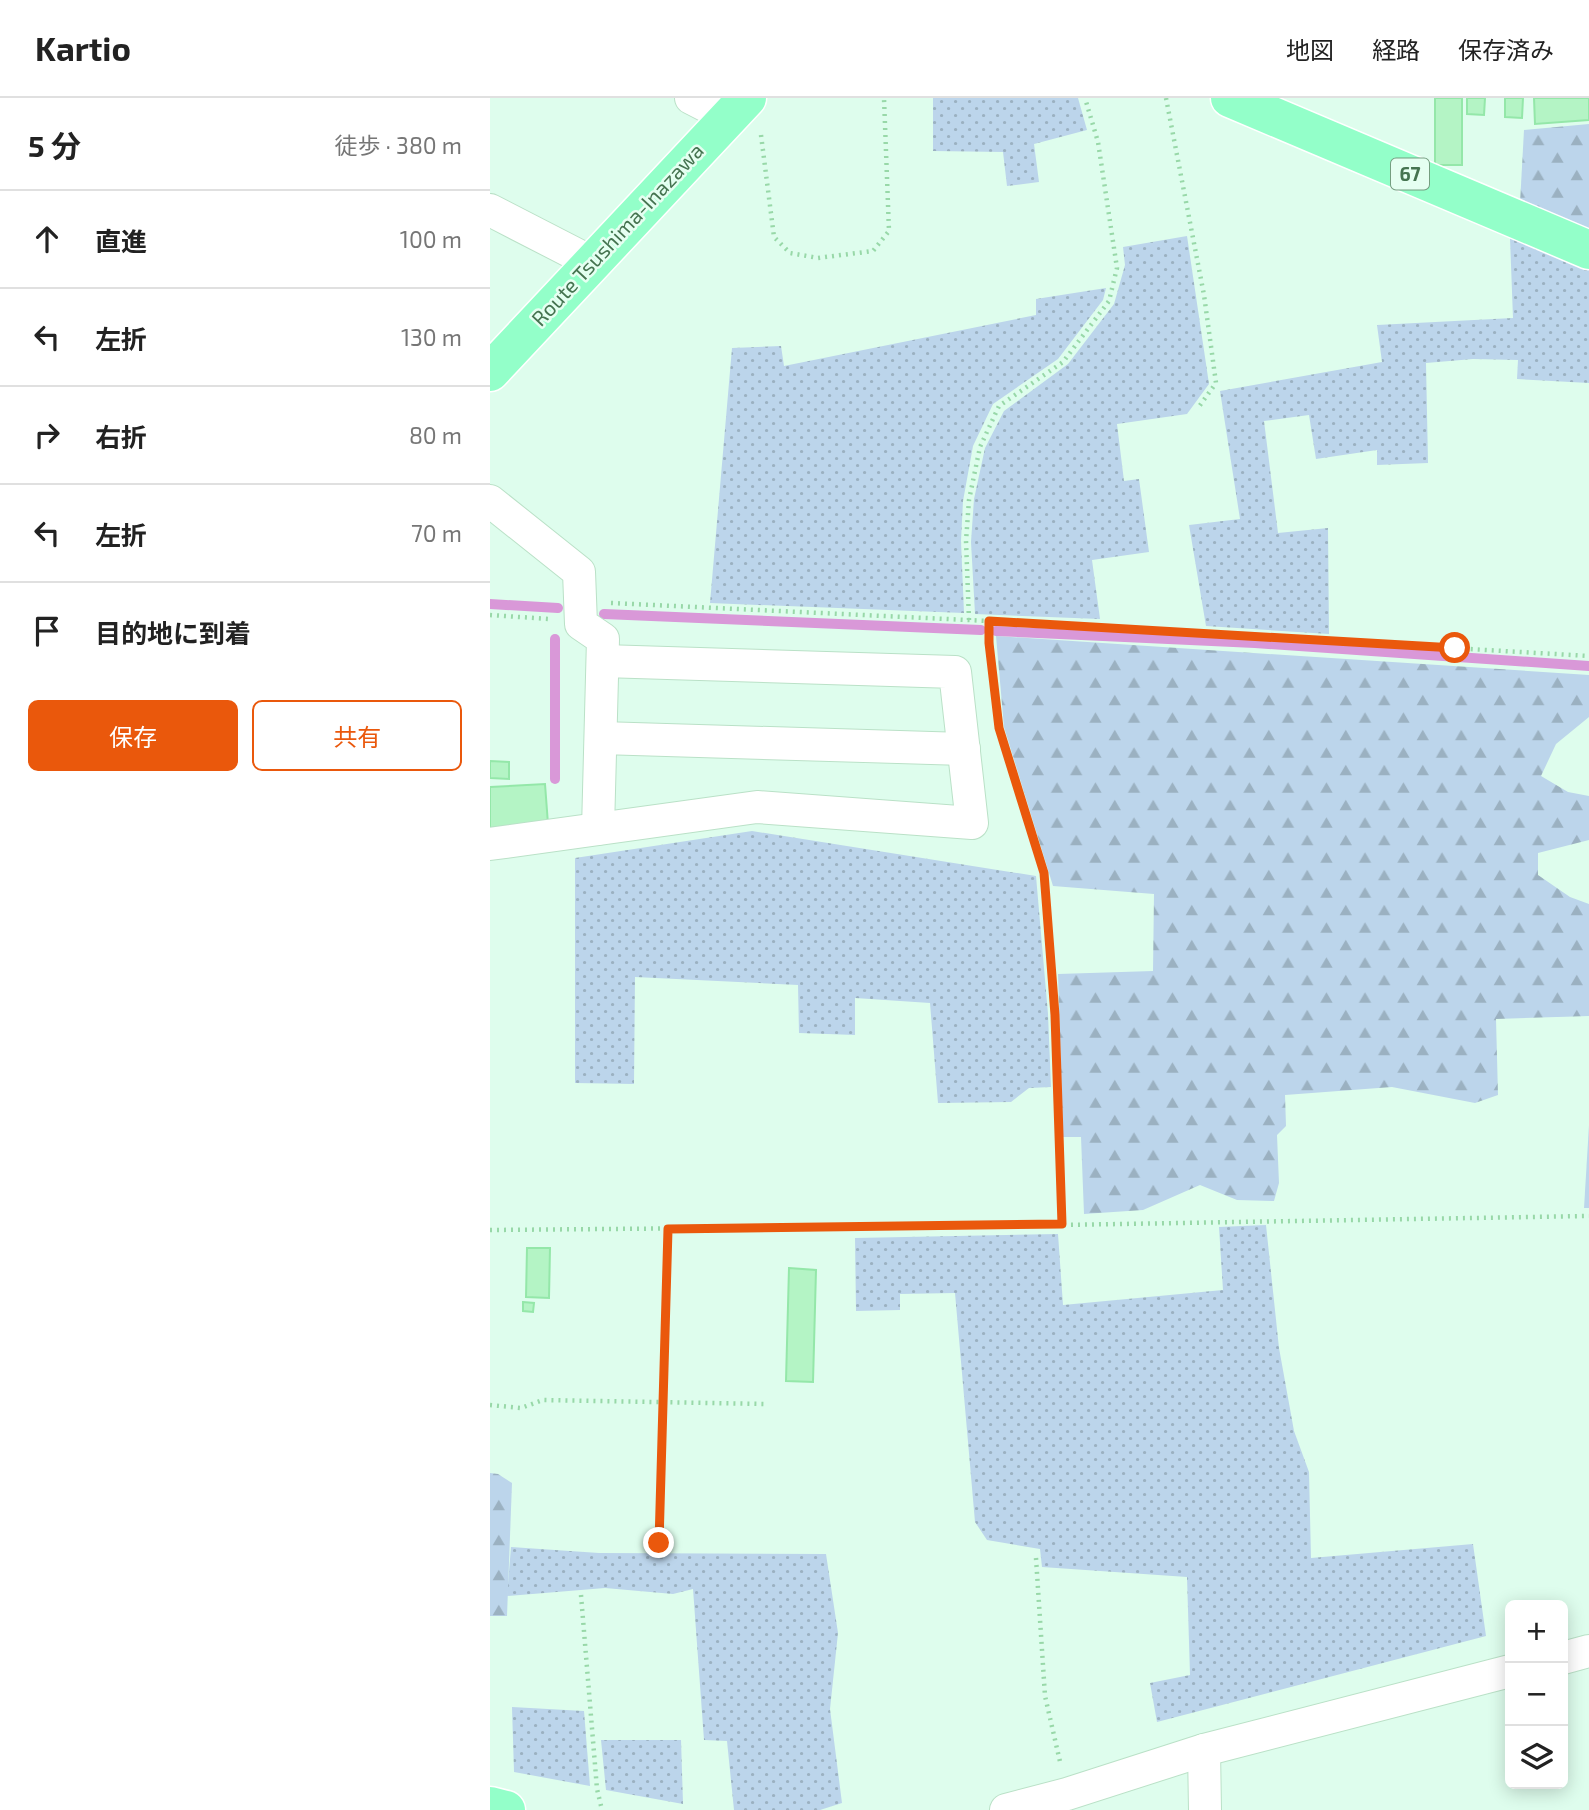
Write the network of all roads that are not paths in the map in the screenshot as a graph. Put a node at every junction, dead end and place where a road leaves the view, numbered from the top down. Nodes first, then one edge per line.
1 (691, 98) edge
2 (1230, 98) edge
3 (740, 105) edge
4 (490, 210) edge
5 (1589, 250) edge
6 (593, 263) junction
7 (490, 372) edge
8 (490, 501) edge
9 (603, 661) junction
10 (601, 738) junction
11 (964, 749) junction
12 (598, 829) junction
13 (490, 844) edge
14 (1589, 1651) edge
15 (1568, 1657) edge
16 (1505, 1672) edge
17 (1204, 1749) junction
18 (490, 1806) edge
19 (506, 1810) edge
20 (1006, 1810) edge
21 (1205, 1810) edge

1 - 3 street
2 - 5 main road, 67
3 - 6 main road, Route Tsushima-Inazawa
4 - 6 street
6 - 7 main road, Route Tsushima-Inazawa
8 - 9 street
9 - 10 street
9 - 11 street
10 - 11 street
10 - 12 street
11 - 12 street
12 - 13 street
14 - 15 street
16 - 17 street
17 - 20 street
17 - 21 street
18 - 19 main road

